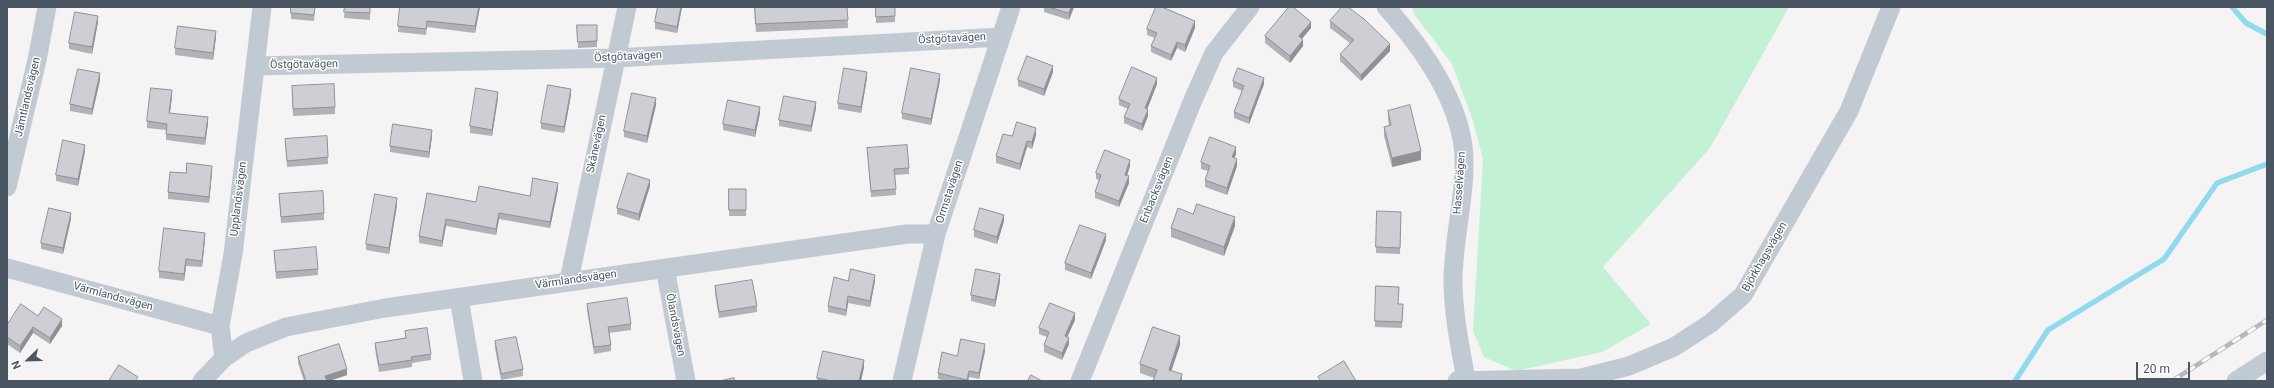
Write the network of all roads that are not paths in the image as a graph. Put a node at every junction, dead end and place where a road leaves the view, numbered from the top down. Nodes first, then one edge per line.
1 (47, 7) edge
2 (262, 7) edge
3 (627, 7) edge
4 (1011, 7) edge
5 (1250, 7) edge
6 (1386, 7) edge
7 (1892, 7) edge
8 (1001, 37) junction
9 (615, 58) junction
10 (255, 66) junction
11 (7, 187) edge
12 (936, 234) junction
13 (7, 268) edge
14 (665, 268) junction
15 (568, 280) junction
16 (459, 298) junction
17 (220, 326) junction
18 (224, 358) junction
19 (2267, 361) edge
20 (1461, 380) edge
21 (202, 381) edge
22 (473, 381) edge
23 (686, 381) edge
24 (902, 381) edge
25 (1080, 381) edge
26 (2236, 381) edge

1 - 11 street, Jämtlandsvägen
2 - 10 street, Upplandsvägen
3 - 9 street, Skånevägen
4 - 8 street, Ormstavägen
5 - 25 street, Enbacksvägen
6 - 20 street, Hasselvägen
7 - 20 street, Björkhagsvägen
8 - 9 street, Östgötavägen
8 - 12 street, Ormstavägen
9 - 10 street, Östgötavägen
9 - 15 street, Skånevägen
10 - 17 street, Upplandsvägen
12 - 14 street, Värmlandsvägen
12 - 24 street, Ormstavägen
13 - 17 street, Värmlandsvägen
14 - 15 street, Värmlandsvägen
14 - 23 street, Ölandsvägen
15 - 16 street, Värmlandsvägen
16 - 18 street, Värmlandsvägen
16 - 22 street
17 - 18 street, Upplandsvägen
18 - 21 street
19 - 26 street

